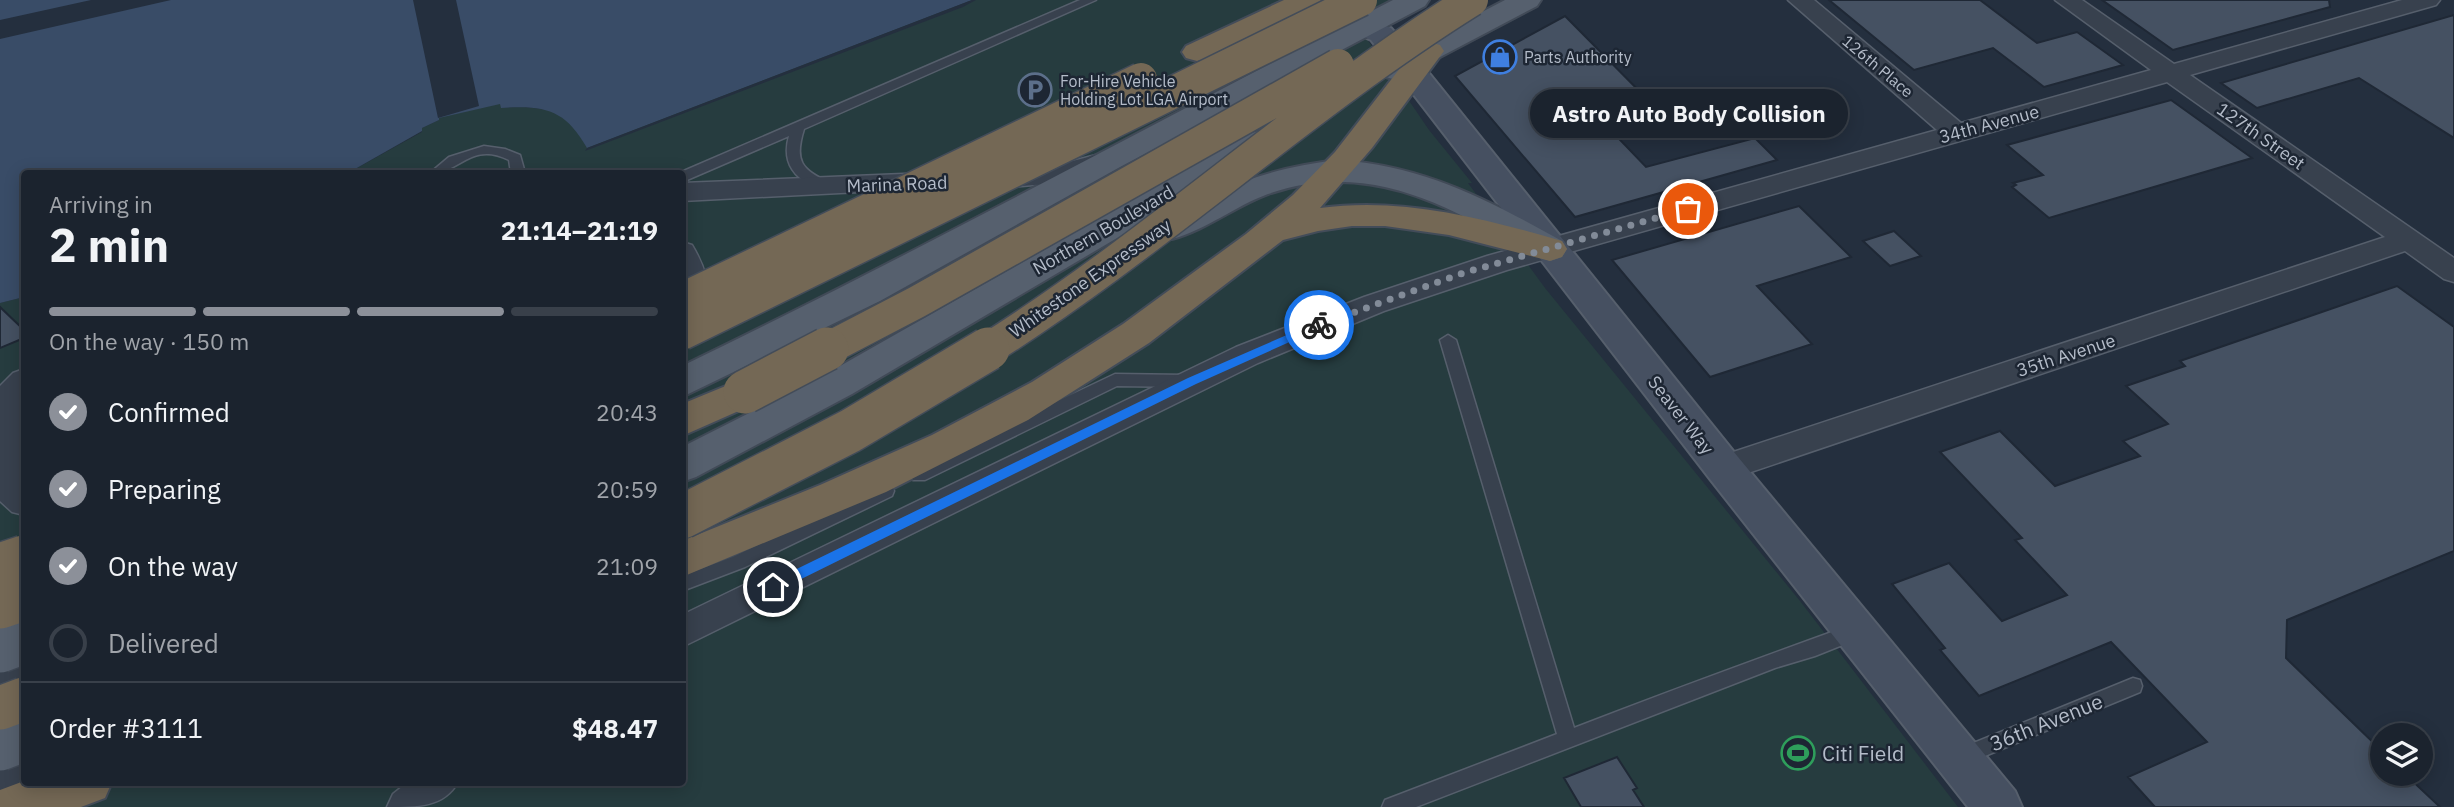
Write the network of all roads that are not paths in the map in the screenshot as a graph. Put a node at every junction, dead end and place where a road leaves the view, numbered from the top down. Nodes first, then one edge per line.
1 (1090, 0) edge
2 (1295, 0) edge
3 (1307, 0) edge
4 (1415, 0) edge
5 (1471, 0) edge
6 (1528, 0) edge
7 (1800, 0) edge
8 (2067, 0) edge
9 (2339, 0) edge
10 (2428, 0) edge
11 (1362, 13) edge
12 (2368, 17) junction
13 (1196, 52) junction
14 (1416, 62) junction
15 (2172, 74) junction
16 (798, 127) junction
17 (1956, 133) junction
18 (1109, 160) junction
19 (441, 170) edge
20 (517, 170) edge
21 (1335, 171) junction
22 (686, 175) edge
23 (828, 186) junction
24 (686, 192) edge
25 (1264, 237) junction
26 (2409, 240) junction
27 (1550, 249) junction
28 (686, 261) edge
29 (2454, 272) edge
30 (686, 297) edge
31 (686, 325) edge
32 (686, 331) edge
33 (1448, 340) dead end
34 (21, 370) edge
35 (0, 377) edge
36 (686, 381) edge
37 (1192, 381) junction
38 (21, 384) edge
39 (686, 419) edge
40 (686, 465) edge
41 (686, 465) edge
42 (1724, 468) junction
43 (21, 500) edge
44 (686, 514) edge
45 (686, 558) edge
46 (19, 570) edge
47 (686, 582) edge
48 (0, 607) edge
49 (686, 630) edge
50 (1856, 631) junction
51 (21, 643) edge
52 (0, 650) edge
53 (21, 686) edge
54 (2133, 686) dead end
55 (0, 694) edge
56 (21, 700) edge
57 (0, 708) edge
58 (1568, 739) junction
59 (21, 741) edge
60 (0, 749) edge
61 (1959, 758) junction
62 (0, 785) edge
63 (52, 786) edge
64 (76, 786) edge
65 (434, 786) edge
66 (0, 806) edge
67 (16, 807) edge
68 (407, 807) edge
69 (1392, 807) edge
70 (1998, 807) edge

1 - 16 lane
2 - 13 highway
3 - 13 highway
4 - 11 main road
5 - 39 highway, bridge
5 - 44 highway, Whitestone Expressway, bridge
6 - 14 main road, Northern Boulevard
7 - 17 street, 126th Place
8 - 15 street, 127th Street
9 - 12 street
10 - 12 street, 34th Avenue
11 - 14 main road, Seaver Way
11 - 18 main road
11 - 32 highway, bridge
12 - 15 street, 34th Avenue
13 - 30 highway, bridge
14 - 21 highway
14 - 27 main road, Seaver Way
14 - 40 main road, Northern Boulevard
15 - 17 street, 34th Avenue
15 - 26 street, 127th Street
16 - 22 lane
16 - 23 lane
17 - 27 street, 34th Avenue
18 - 23 street, Marina Road
18 - 36 main road
19 - 20 lane
21 - 25 highway
21 - 27 main road
21 - 41 main road
23 - 24 street, Marina Road
25 - 27 highway
25 - 45 highway
26 - 29 street, 127th Street
26 - 42 street, 35th Avenue
27 - 37 street, 34th Avenue
27 - 42 main road, Seaver Way
28 - 31 street
33 - 58 lane
34 - 35 street
37 - 47 lane
37 - 49 street, 34th Avenue
38 - 43 street
42 - 50 main road, Seaver Way
46 - 48 highway, bridge
46 - 62 street
50 - 58 lane
50 - 61 main road, Seaver Way
51 - 52 main road, bridge
53 - 55 highway
54 - 61 lane, 36th Avenue
56 - 57 highway, bridge
58 - 69 lane
59 - 60 main road, bridge
61 - 70 main road, Seaver Way
63 - 66 highway
64 - 67 highway
65 - 68 street

